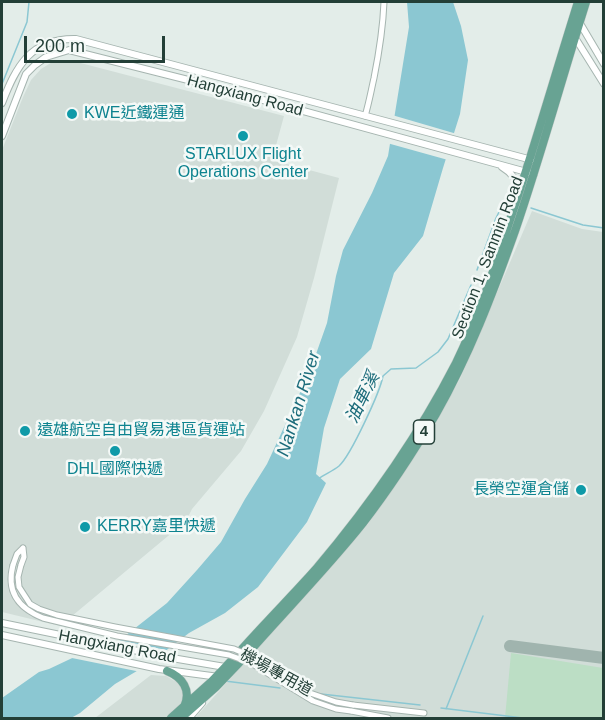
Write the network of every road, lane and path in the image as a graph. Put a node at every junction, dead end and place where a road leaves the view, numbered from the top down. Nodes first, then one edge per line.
1 (384, 2) edge
2 (578, 2) edge
3 (586, 2) edge
4 (574, 13) junction
5 (580, 22) junction
6 (569, 29) junction
7 (575, 38) junction
8 (603, 64) edge
9 (603, 84) edge
10 (2, 103) edge
11 (367, 116) junction
12 (2, 136) edge
13 (534, 160) junction
14 (496, 164) junction
15 (530, 173) junction
16 (520, 192) junction
17 (2, 623) edge
18 (2, 635) edge
19 (235, 662) dead end
20 (228, 669) junction
21 (163, 670) junction
22 (217, 681) junction
23 (184, 707) junction
24 (352, 708) junction
25 (424, 713) dead end
26 (171, 718) edge
27 (181, 718) edge
28 (189, 718) edge
29 (388, 718) edge

1 - 11 street
2 - 4 main road, 4
3 - 5 main road, 4
4 - 5 street
4 - 6 main road, 4
5 - 7 main road, Section 1, Sanmin Road / 4
5 - 8 street
6 - 7 street
6 - 13 main road, Section 1, Sanmin Road / 4
7 - 9 street
7 - 13 main road, Section 1, Sanmin Road / 4
10 - 11 street, Hangxiang Road
11 - 13 street, Hangxiang Road
12 - 14 street, Hangxiang Road
13 - 15 main road, Section 1, Sanmin Road / 4
14 - 15 street, Hangxiang Road
14 - 16 street
15 - 16 main road, Section 1, Sanmin Road / 4
15 - 16 main road, Section 1, Sanmin Road / 4
17 - 20 street, Hangxiang Road
18 - 21 street, Hangxiang Road
19 - 20 main road
20 - 22 main road
21 - 22 street, Hangxiang Road
21 - 23 main road
22 - 23 main road
22 - 27 main road
22 - 28 street
23 - 26 main road
24 - 24 street, 機場專用道, bridge
24 - 25 street
24 - 29 street

